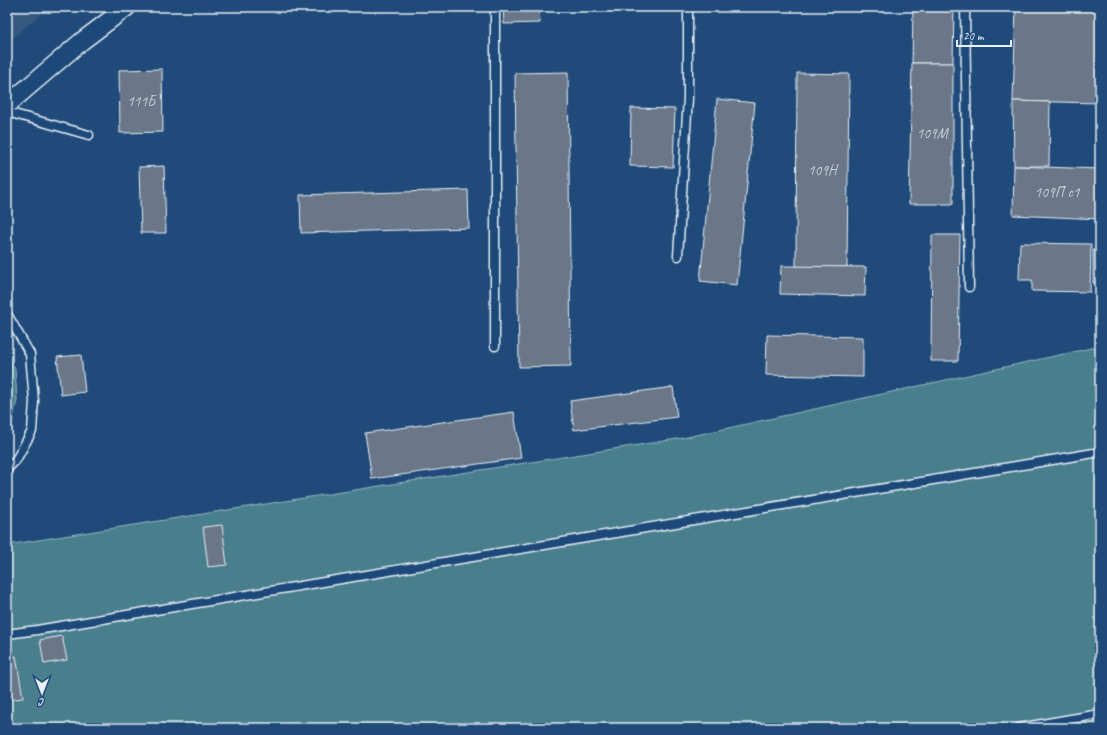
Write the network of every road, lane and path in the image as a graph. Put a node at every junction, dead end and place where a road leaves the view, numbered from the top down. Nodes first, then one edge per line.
1 (127, 7) edge
2 (495, 7) edge
3 (688, 7) edge
4 (965, 7) edge
5 (7, 105) edge
6 (7, 112) edge
7 (88, 135) dead end
8 (678, 256) dead end
9 (969, 287) dead end
10 (7, 314) edge
11 (495, 346) dead end
12 (1100, 452) edge
13 (7, 469) edge
14 (7, 634) edge
15 (1100, 714) edge
16 (1019, 728) edge

1 - 5 street
2 - 11 lane
3 - 8 lane
4 - 9 lane
6 - 7 lane
10 - 13 lane
12 - 14 lane
15 - 16 lane

